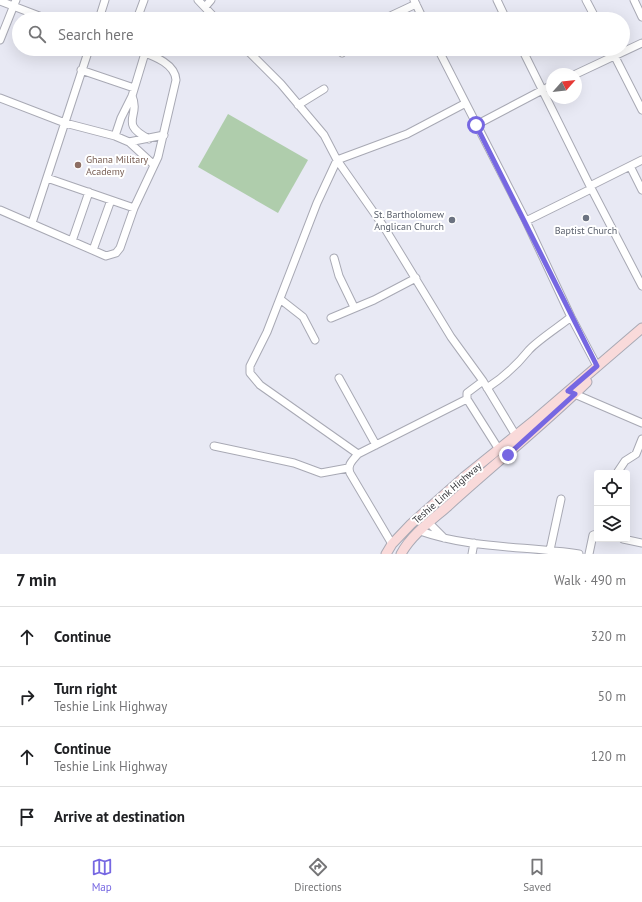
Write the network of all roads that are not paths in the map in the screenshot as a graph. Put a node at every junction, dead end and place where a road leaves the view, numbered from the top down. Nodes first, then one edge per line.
1 (105, 0) edge
2 (144, 0) edge
3 (198, 0) edge
4 (211, 0) edge
5 (497, 0) edge
6 (586, 0) edge
7 (634, 0) edge
8 (0, 1) edge
9 (415, 2) edge
10 (15, 3) edge
11 (205, 6) junction
12 (33, 12) edge
13 (101, 12) edge
14 (140, 12) edge
15 (210, 12) edge
16 (397, 12) edge
17 (420, 12) edge
18 (503, 12) edge
19 (592, 12) edge
20 (642, 17) edge
21 (0, 40) edge
22 (642, 43) edge
23 (630, 49) edge
24 (86, 56) edge
25 (144, 56) edge
26 (151, 56) edge
27 (253, 56) edge
28 (441, 56) edge
29 (525, 56) edge
30 (615, 56) joint
31 (81, 70) junction
32 (582, 71) edge
33 (134, 88) junction
34 (324, 88) dead end
35 (546, 88) edge
36 (542, 90) junction
37 (132, 96) junction
38 (0, 98) edge
39 (464, 104) junction
40 (298, 105) junction
41 (642, 110) edge
42 (66, 123) junction
43 (476, 125) junction
44 (164, 135) junction
45 (115, 136) junction
46 (149, 140) junction
47 (129, 142) junction
48 (337, 160) junction
49 (642, 160) edge
50 (154, 165) junction
51 (630, 166) junction
52 (47, 178) junction
53 (591, 188) junction
54 (642, 190) edge
55 (89, 192) junction
56 (111, 200) junction
57 (134, 208) junction
58 (0, 210) edge
59 (526, 221) junction
60 (32, 223) junction
61 (72, 241) junction
62 (93, 250) junction
63 (334, 258) dead end
64 (416, 278) junction
65 (642, 286) edge
66 (280, 299) junction
67 (354, 307) junction
68 (331, 318) dead end
69 (571, 318) junction
70 (642, 328) edge
71 (642, 336) edge
72 (315, 340) dead end
73 (597, 366) junction
74 (339, 378) dead end
75 (483, 381) junction
76 (487, 388) junction
77 (572, 393) junction
78 (467, 399) junction
79 (642, 423) edge
80 (515, 434) junction
81 (642, 439) edge
82 (376, 445) junction
83 (214, 446) dead end
84 (498, 448) junction
85 (358, 454) junction
86 (348, 468) junction
87 (619, 470) edge
88 (562, 499) dead end
89 (429, 523) junction
90 (420, 531) junction
91 (594, 535) edge
92 (444, 538) junction
93 (630, 541) edge
94 (474, 543) junction
95 (392, 544) junction
96 (642, 544) edge
97 (550, 550) junction
98 (386, 554) edge
99 (401, 554) edge
100 (472, 554) edge
101 (579, 554) edge
102 (589, 554) edge

1 - 13 street
2 - 14 street
3 - 11 street
4 - 11 street
5 - 18 street
6 - 19 street
7 - 20 street
8 - 10 street
9 - 16 street
9 - 17 street
10 - 12 street
10 - 21 street
11 - 15 street
22 - 23 street
24 - 31 street
25 - 33 street
26 - 44 street
27 - 40 street
28 - 39 street
29 - 36 street
30 - 32 street
30 - 41 street
31 - 33 street
31 - 42 street
33 - 37 street
34 - 40 street
35 - 36 street
36 - 43 street
36 - 53 street
37 - 45 street
37 - 46 street
38 - 42 street
39 - 43 street
39 - 48 street
40 - 48 street
42 - 45 street
42 - 52 street
43 - 59 street
44 - 46 street
44 - 50 street
45 - 47 street
46 - 47 street
47 - 50 street
48 - 64 street
48 - 66 street
49 - 51 street
50 - 57 street
51 - 53 street
51 - 54 street
52 - 55 street
52 - 60 street
53 - 59 street
53 - 65 street
55 - 56 street
55 - 61 street
56 - 57 street
56 - 62 street
57 - 62 street
58 - 60 street
59 - 69 street
60 - 61 street
61 - 62 street
63 - 67 street
64 - 67 street
64 - 75 street
66 - 72 street
66 - 85 street
67 - 68 street
69 - 73 street
69 - 76 street
70 - 73 main road, Teshie Link Highway
71 - 77 main road, Teshie Link Highway
73 - 77 main road, Teshie Link Highway
74 - 82 street
75 - 76 street
75 - 78 street
76 - 80 street
77 - 79 street
77 - 80 main road, Teshie Link Highway
77 - 89 main road, Teshie Link Highway
78 - 82 street
78 - 84 street
80 - 84 main road, Teshie Link Highway
81 - 87 street
82 - 85 street
83 - 86 street
84 - 95 main road, Teshie Link Highway
85 - 86 street
86 - 95 street
88 - 97 street
89 - 90 main road, Teshie Link Highway
89 - 92 street
90 - 92 street
90 - 99 main road, Teshie Link Highway
91 - 102 street
92 - 94 street
93 - 96 street
94 - 97 street
94 - 100 street
95 - 98 main road, Teshie Link Highway
97 - 101 street

